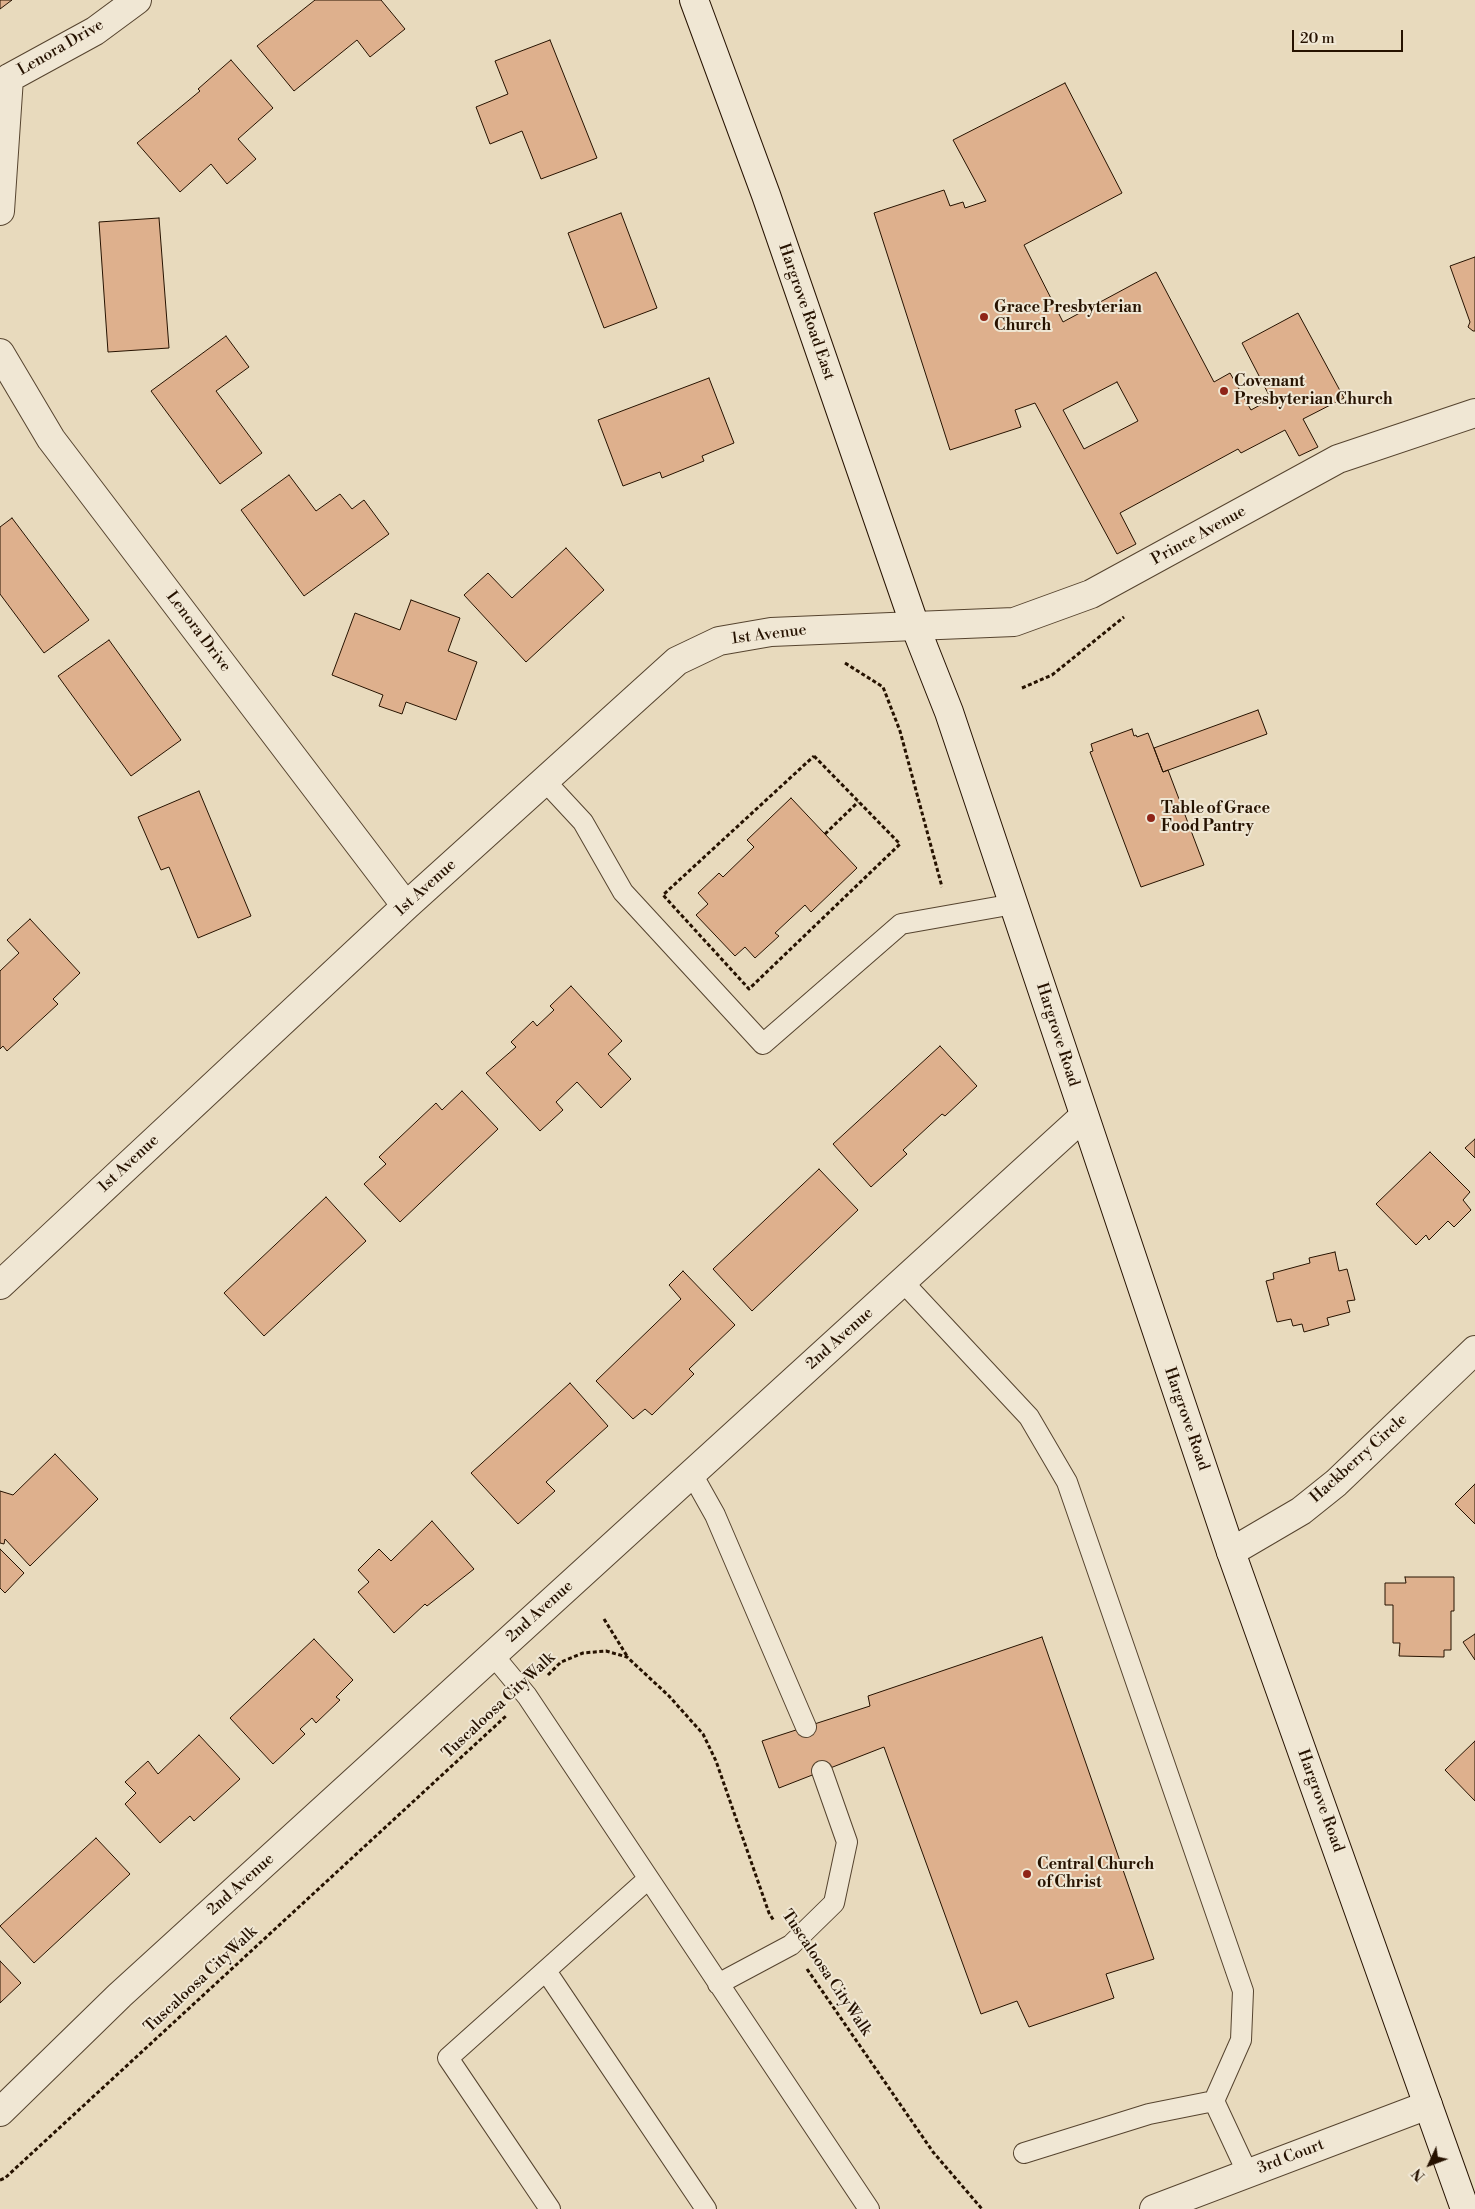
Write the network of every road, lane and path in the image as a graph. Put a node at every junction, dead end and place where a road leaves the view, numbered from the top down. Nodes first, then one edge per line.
1 (137, 0) edge
2 (694, 0) edge
3 (4, 82) edge
4 (0, 211) edge
5 (0, 353) edge
6 (1475, 413) edge
7 (1127, 614) dead end
8 (915, 626) junction
9 (843, 662) dead end
10 (1022, 688) dead end
11 (544, 780) junction
12 (858, 802) junction
13 (825, 834) dead end
14 (1014, 904) junction
15 (406, 906) junction
16 (950, 916) junction
17 (1084, 1116) junction
18 (903, 1282) junction
19 (0, 1285) edge
20 (1475, 1350) edge
21 (692, 1474) junction
22 (1230, 1552) junction
23 (604, 1619) dead end
24 (493, 1655) junction
25 (627, 1657) junction
26 (527, 1696) junction
27 (806, 1727) dead end
28 (822, 1771) dead end
29 (648, 1879) junction
30 (791, 1946) junction
31 (546, 1971) junction
32 (718, 1984) junction
33 (1214, 2101) junction
34 (1428, 2105) junction
35 (0, 2112) edge
36 (1024, 2153) dead end
37 (1248, 2174) junction
38 (0, 2180) edge
39 (864, 2207) edge
40 (550, 2209) edge
41 (706, 2209) edge
42 (982, 2209) edge
43 (1154, 2209) edge
44 (1465, 2209) edge

1 - 3 street, Lenora Drive
2 - 8 street, Hargrove Road East
3 - 4 street, Lenora Drive
5 - 15 street, Lenora Drive
6 - 8 street, Prince Avenue
7 - 10 path
8 - 11 street, 1st Avenue
8 - 14 street, Hargrove Road
9 - 16 path
11 - 15 street, 1st Avenue
11 - 16 lane
12 - 12 path
12 - 13 path
14 - 16 lane
14 - 17 street, Hargrove Road
15 - 19 street, 1st Avenue
17 - 18 street, 2nd Avenue
17 - 22 street, Hargrove Road
18 - 21 street, 2nd Avenue
18 - 33 lane
20 - 22 street, Hackberry Circle
21 - 24 street, 2nd Avenue
21 - 27 lane
22 - 34 street, Hargrove Road
23 - 25 path
24 - 26 lane
24 - 35 street, 2nd Avenue
25 - 26 path, Tuscaloosa CityWalk
25 - 30 path, Tuscaloosa CityWalk
26 - 29 lane
26 - 38 path, Tuscaloosa CityWalk
28 - 30 lane
29 - 31 lane
29 - 32 lane
30 - 32 lane
30 - 42 path, Tuscaloosa CityWalk
31 - 40 lane
31 - 41 lane
32 - 39 lane
33 - 36 lane
33 - 37 lane
34 - 37 street, 3rd Court
34 - 44 street, Hargrove Road
37 - 43 street, 3rd Court

